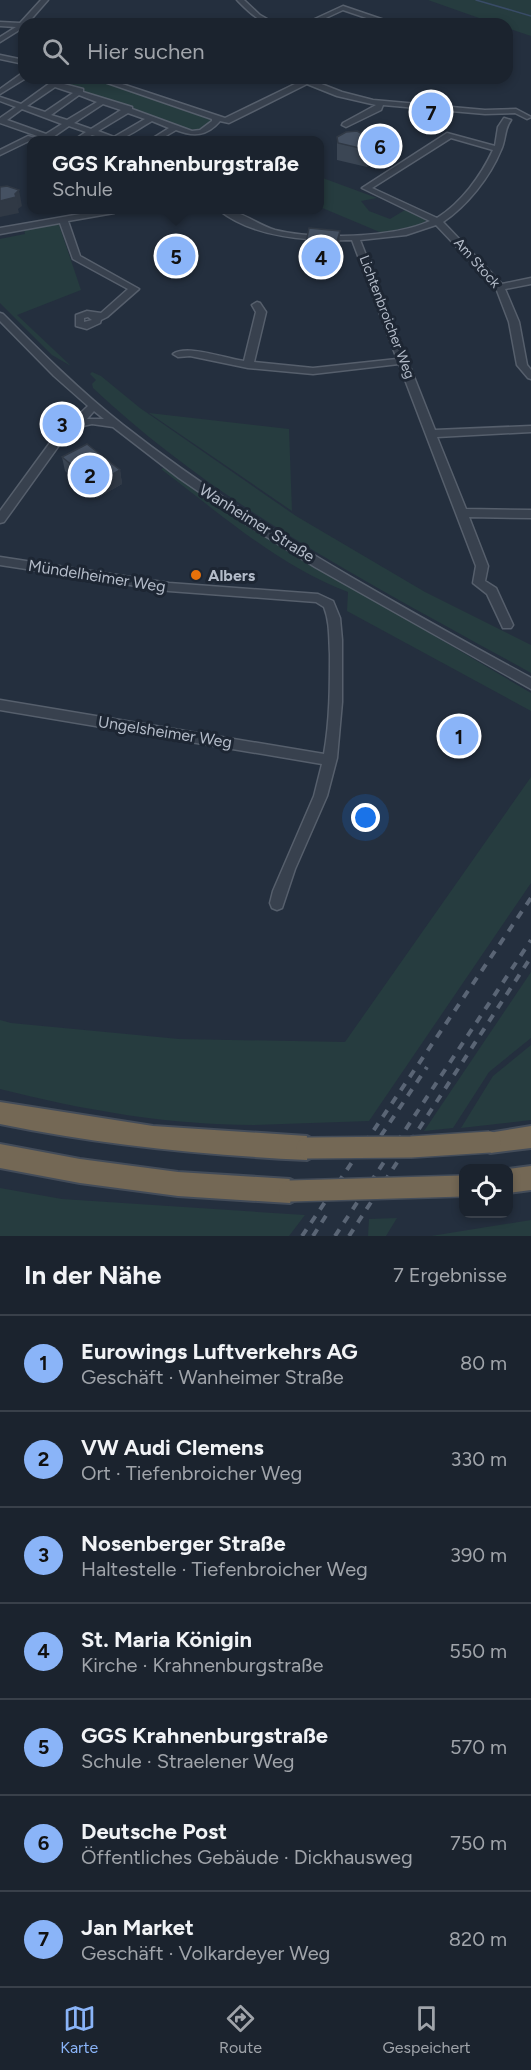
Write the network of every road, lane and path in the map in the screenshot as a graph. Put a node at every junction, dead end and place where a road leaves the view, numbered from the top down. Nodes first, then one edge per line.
1 (45, 0) edge
2 (240, 0) edge
3 (29, 18) edge
4 (263, 18) edge
5 (321, 18) edge
6 (373, 18) edge
7 (0, 24) edge
8 (18, 25) edge
9 (18, 28) edge
10 (0, 40) edge
11 (0, 57) edge
12 (18, 61) edge
13 (18, 80) edge
14 (55, 84) joint
15 (118, 84) edge
16 (295, 84) edge
17 (317, 84) edge
18 (0, 92) edge
19 (80, 92) junction
20 (0, 99) edge
21 (104, 100) junction
22 (381, 103) junction
23 (22, 106) junction
24 (129, 109) junction
25 (46, 114) junction
26 (508, 117) junction
27 (525, 117) edge
28 (152, 118) junction
29 (216, 118) junction
30 (1, 120) edge
31 (69, 123) junction
32 (346, 125) dead end
33 (176, 127) junction
34 (93, 131) junction
35 (35, 136) edge
36 (39, 136) edge
37 (86, 136) edge
38 (105, 136) edge
39 (122, 136) edge
40 (162, 136) edge
41 (27, 141) edge
42 (497, 149) junction
43 (0, 153) edge
44 (94, 214) edge
45 (233, 214) edge
46 (63, 220) junction
47 (438, 222) junction
48 (0, 231) edge
49 (355, 237) junction
50 (531, 281) edge
51 (500, 287) junction
52 (257, 305) dead end
53 (0, 316) edge
54 (97, 318) dead end
55 (4, 327) edge
56 (178, 354) dead end
57 (404, 361) junction
58 (248, 365) junction
59 (531, 376) edge
60 (94, 406) junction
61 (74, 424) junction
62 (121, 427) junction
63 (531, 429) edge
64 (431, 434) junction
65 (460, 513) junction
66 (531, 514) edge
67 (0, 519) edge
68 (0, 561) edge
69 (507, 625) dead end
70 (531, 684) edge
71 (0, 705) edge
72 (329, 760) junction
73 (277, 903) dead end
74 (0, 1113) edge
75 (531, 1137) edge
76 (0, 1156) edge
77 (531, 1178) edge
78 (513, 1180) edge
79 (459, 1186) edge

1 - 3 street
2 - 4 street
5 - 6 street
7 - 8 street
9 - 10 street
11 - 12 street
13 - 18 street
14 - 19 street
14 - 23 street
15 - 29 street
16 - 29 street
17 - 22 street
19 - 21 street
19 - 25 street
20 - 23 street
21 - 24 street
21 - 31 street
22 - 26 street
22 - 32 street
23 - 25 street
23 - 30 street
24 - 28 street
24 - 34 street
25 - 31 street
26 - 27 street
26 - 42 street, Lichtenbroicher Weg
28 - 33 street
28 - 39 street
29 - 33 street
30 - 35 street
31 - 34 street
31 - 36 street
33 - 40 street
34 - 37 street
34 - 38 street
41 - 43 street
42 - 47 street, Lichtenbroicher Weg
42 - 47 street
44 - 46 street
45 - 49 street
46 - 48 street
46 - 54 street
47 - 49 street, Lichtenbroicher Weg
47 - 51 street, Am Stock
49 - 57 street, Lichtenbroicher Weg
50 - 51 street
51 - 59 street, Am Stock
52 - 58 street
53 - 55 street, Wanheimer Straße
55 - 60 street, Wanheimer Straße
56 - 58 street
57 - 58 street
57 - 64 street, Lichtenbroicher Weg
60 - 61 street
60 - 62 street, Wanheimer Straße
61 - 62 street
61 - 67 street
62 - 70 street, Wanheimer Straße
63 - 64 street
64 - 65 street, Lichtenbroicher Weg
65 - 66 street
65 - 69 street, Lichtenbroicher Weg
68 - 72 street, Mündelheimer Weg
71 - 72 street, Ungelsheimer Weg
72 - 73 street
74 - 75 highway, bridge
76 - 79 highway, bridge
77 - 78 highway

